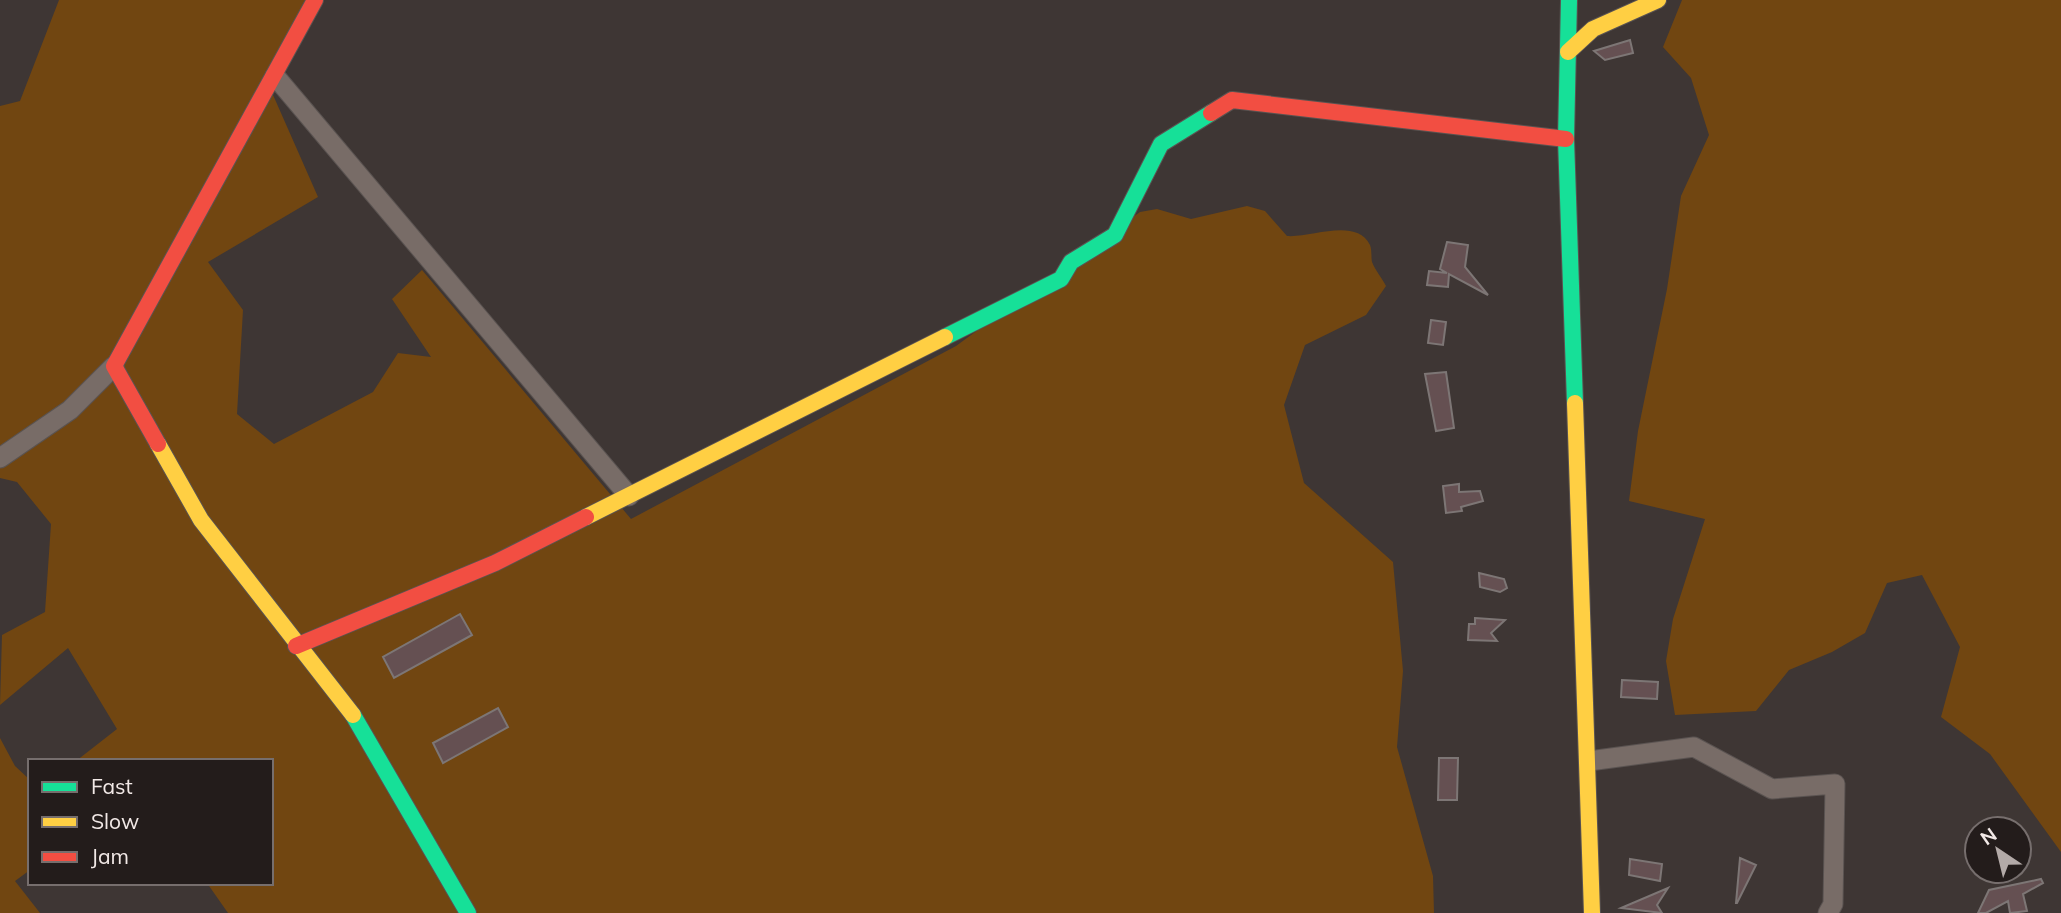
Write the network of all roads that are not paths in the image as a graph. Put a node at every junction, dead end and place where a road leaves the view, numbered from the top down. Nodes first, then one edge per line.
1 (315, 0) edge
2 (1569, 0) edge
3 (1658, 0) edge
4 (1568, 52) junction
5 (275, 76) junction
6 (1566, 139) junction
7 (114, 366) junction
8 (0, 458) edge
9 (629, 496) junction
10 (296, 646) junction
11 (1589, 761) junction
12 (468, 913) edge
13 (1592, 913) edge
14 (1828, 913) edge

1 - 5 street
2 - 4 street
3 - 4 street
4 - 6 street
5 - 7 street
5 - 9 street
6 - 9 street
6 - 11 street
7 - 8 street
7 - 10 street
9 - 10 street
10 - 12 street
11 - 13 street
11 - 14 street

